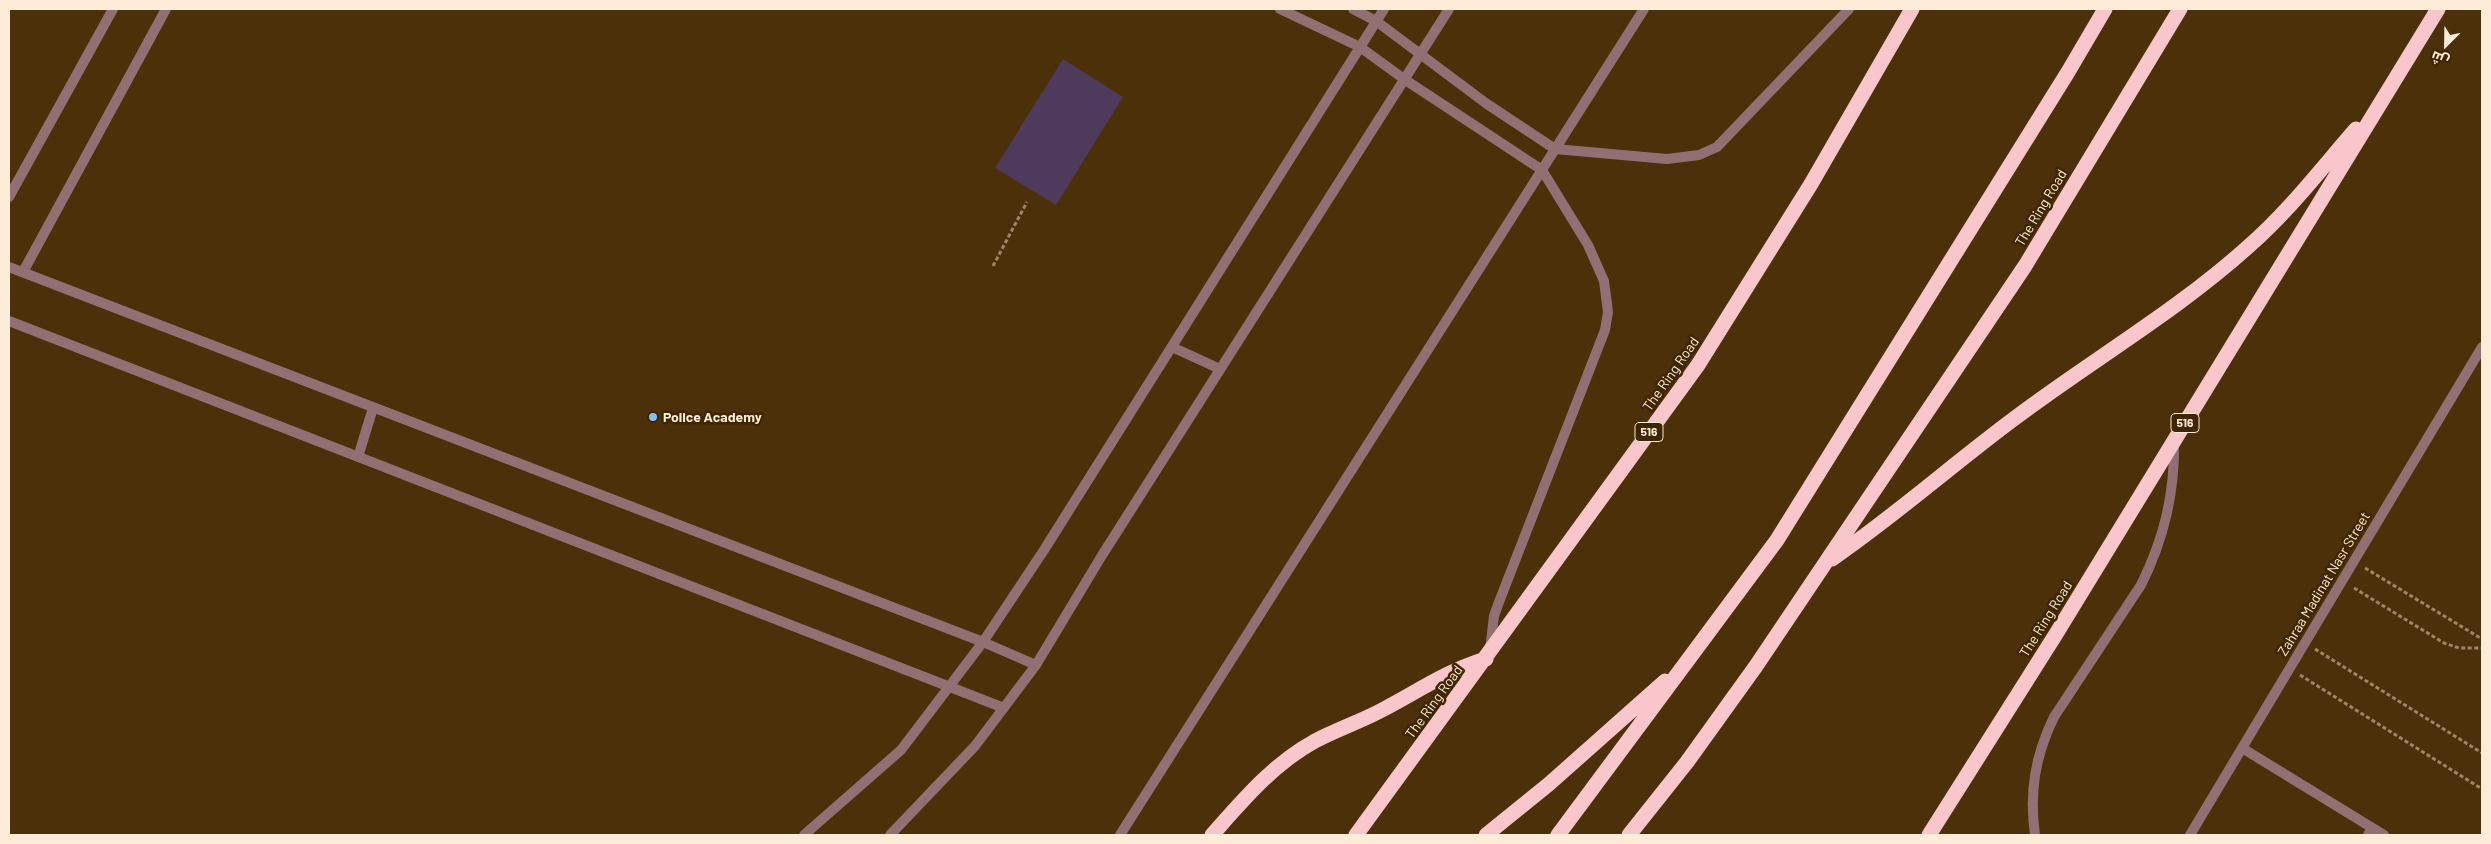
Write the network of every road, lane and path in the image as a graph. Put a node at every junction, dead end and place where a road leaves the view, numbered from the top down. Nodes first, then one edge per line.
1 (113, 9) edge
2 (166, 9) edge
3 (1280, 9) edge
4 (1353, 9) edge
5 (1384, 9) edge
6 (1449, 9) edge
7 (1644, 9) edge
8 (1912, 9) edge
9 (2105, 9) edge
10 (2180, 9) edge
11 (2438, 9) edge
12 (1847, 10) edge
13 (1376, 21) junction
14 (1360, 47) junction
15 (1420, 55) junction
16 (1404, 78) junction
17 (2383, 98) junction
18 (1555, 149) junction
19 (1542, 170) junction
20 (9, 197) edge
21 (1027, 202) dead end
22 (993, 266) dead end
23 (9, 267) edge
24 (23, 272) junction
25 (9, 321) edge
26 (1172, 347) junction
27 (2482, 348) edge
28 (1220, 369) junction
29 (373, 408) junction
30 (2174, 442) junction
31 (358, 456) junction
32 (2354, 561) junction
33 (1825, 564) junction
34 (2342, 581) junction
35 (2482, 639) edge
36 (983, 642) junction
37 (2305, 643) junction
38 (2482, 648) edge
39 (1488, 657) junction
40 (1691, 658) junction
41 (1036, 665) junction
42 (2290, 668) junction
43 (951, 686) junction
44 (1004, 708) junction
45 (2242, 748) junction
46 (2482, 753) edge
47 (2482, 789) edge
48 (2370, 832) edge
49 (804, 835) edge
50 (890, 835) edge
51 (1120, 835) edge
52 (1212, 835) edge
53 (1356, 835) edge
54 (1486, 835) edge
55 (1558, 835) edge
56 (1629, 835) edge
57 (1929, 835) edge
58 (2035, 835) edge
59 (2190, 835) edge
60 (2384, 835) edge

1 - 20 street
2 - 24 street
3 - 14 street
4 - 13 street
5 - 13 street
6 - 15 street
7 - 18 street
8 - 39 highway, The Ring Road / 516
9 - 40 highway
10 - 33 highway, The Ring Road
11 - 17 highway, The Ring Road / 516
12 - 18 street
13 - 14 street
13 - 15 street
14 - 16 street
14 - 26 street
15 - 16 street
15 - 18 street
16 - 19 street
16 - 28 street
17 - 30 highway, The Ring Road / 516
17 - 33 highway
18 - 19 street
19 - 39 street
19 - 51 street
21 - 22 path
23 - 24 street
24 - 29 street
25 - 31 street
26 - 28 street
26 - 36 street
27 - 32 street, Zahraa Madinat Nasr Street
28 - 41 street
29 - 31 street
29 - 36 street
30 - 57 highway, The Ring Road / 516
30 - 58 street
31 - 43 street
32 - 34 street, Zahraa Madinat Nasr Street
32 - 35 path
33 - 56 highway, The Ring Road
34 - 37 street, Zahraa Madinat Nasr Street
34 - 38 path
36 - 41 street
36 - 43 street
37 - 42 street, Zahraa Madinat Nasr Street
37 - 46 path
39 - 52 highway
39 - 53 highway, The Ring Road / 516
40 - 54 highway
40 - 55 highway
41 - 44 street
42 - 45 street, Zahraa Madinat Nasr Street
42 - 47 path
43 - 44 street
43 - 49 street
44 - 50 street
45 - 48 street
45 - 59 street, Zahraa Madinat Nasr Street
48 - 60 street

